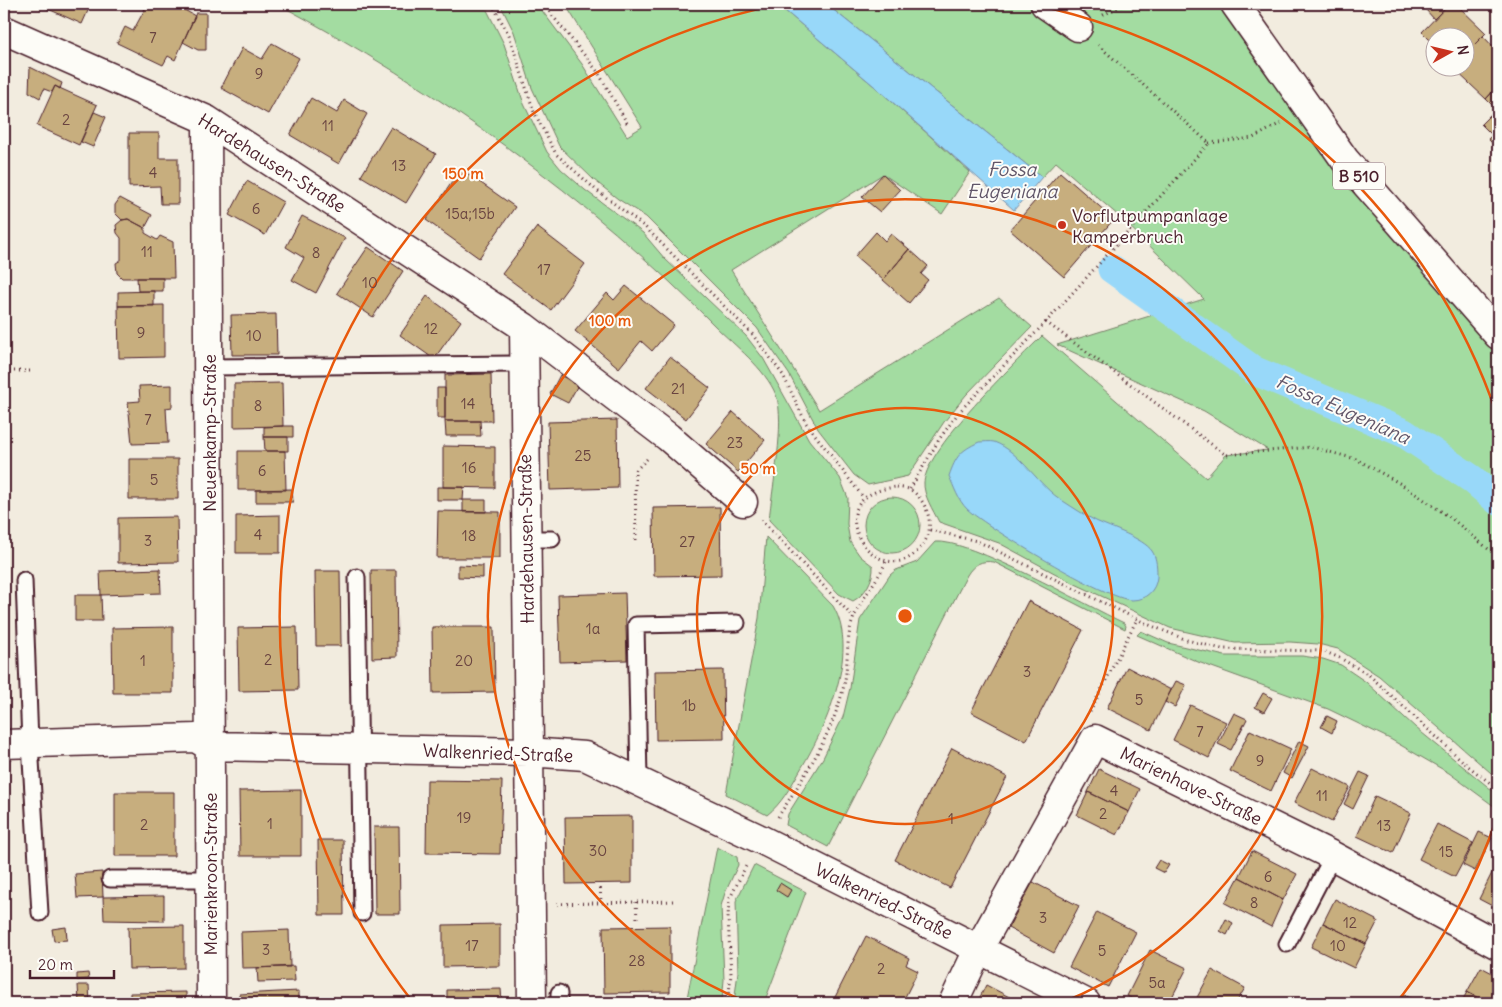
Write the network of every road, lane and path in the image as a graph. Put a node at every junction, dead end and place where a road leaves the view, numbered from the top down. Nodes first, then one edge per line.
1 (492, 4) edge
2 (543, 4) edge
3 (1045, 4) edge
4 (1236, 4) edge
5 (1078, 27) joint
6 (4, 30) edge
7 (207, 120) junction
8 (627, 122) dead end
9 (1283, 122) dead end
10 (1209, 143) junction
11 (1046, 322) junction
12 (524, 327) junction
13 (1498, 335) edge
14 (524, 364) junction
15 (209, 367) junction
16 (4, 371) edge
17 (31, 371) dead end
18 (668, 437) junction
19 (910, 489) junction
20 (863, 497) junction
21 (743, 502) joint
22 (930, 530) junction
23 (636, 540) dead end
24 (1498, 557) edge
25 (886, 562) junction
26 (357, 577) dead end
27 (24, 580) dead end
28 (854, 618) junction
29 (1137, 619) junction
30 (737, 623) dead end
31 (1095, 739) junction
32 (17, 743) edge
33 (209, 746) junction
34 (360, 750) junction
35 (528, 752) junction
36 (639, 780) junction
37 (1498, 789) edge
38 (762, 840) junction
39 (1333, 856) junction
40 (210, 879) junction
41 (110, 880) dead end
42 (600, 883) dead end
43 (676, 901) dead end
44 (636, 902) junction
45 (601, 903) junction
46 (532, 904) junction
47 (40, 913) dead end
48 (362, 913) dead end
49 (637, 919) dead end
50 (1287, 944) dead end
51 (1498, 945) edge
52 (979, 948) junction
53 (211, 1003) edge
54 (532, 1003) edge
55 (728, 1003) edge
56 (952, 1003) edge
57 (1086, 1003) edge

1 - 20 path
2 - 8 path
3 - 5 street
4 - 13 street, B 510
5 - 10 path
6 - 7 street, Hardehausen-Straße
7 - 12 street, Hardehausen-Straße
7 - 15 street, Neuenkamp-Straße
9 - 10 path
10 - 11 path
11 - 19 path
11 - 24 path
12 - 14 street, Hardehausen-Straße
12 - 18 street, Hardehausen-Straße
14 - 15 lane
14 - 35 street, Hardehausen-Straße
15 - 33 street, Neuenkamp-Straße
16 - 17 path
18 - 21 street, Hardehausen-Straße
18 - 23 path
19 - 20 path
19 - 22 path
20 - 25 path
21 - 28 path
22 - 25 path
22 - 29 path
25 - 28 path
26 - 34 lane
27 - 32 lane
28 - 38 path
29 - 31 path
29 - 37 path
30 - 36 lane
31 - 39 street, Marienhave-Straße
31 - 52 street
32 - 33 street, Walkenried-Straße
32 - 47 lane
33 - 34 street, Walkenried-Straße
33 - 40 street, Marienkroon-Straße
34 - 35 street, Walkenried-Straße
34 - 48 lane
35 - 36 street, Walkenried-Straße
35 - 46 street
36 - 38 street, Walkenried-Straße
38 - 52 street, Walkenried-Straße
38 - 55 path
39 - 50 lane
39 - 51 street, Marienhave-Straße
40 - 41 lane
40 - 53 street, Marienkroon-Straße
42 - 45 path
43 - 44 path
44 - 45 path
44 - 49 path
45 - 46 path
46 - 54 street
52 - 56 street
52 - 57 street, Walkenried-Straße

